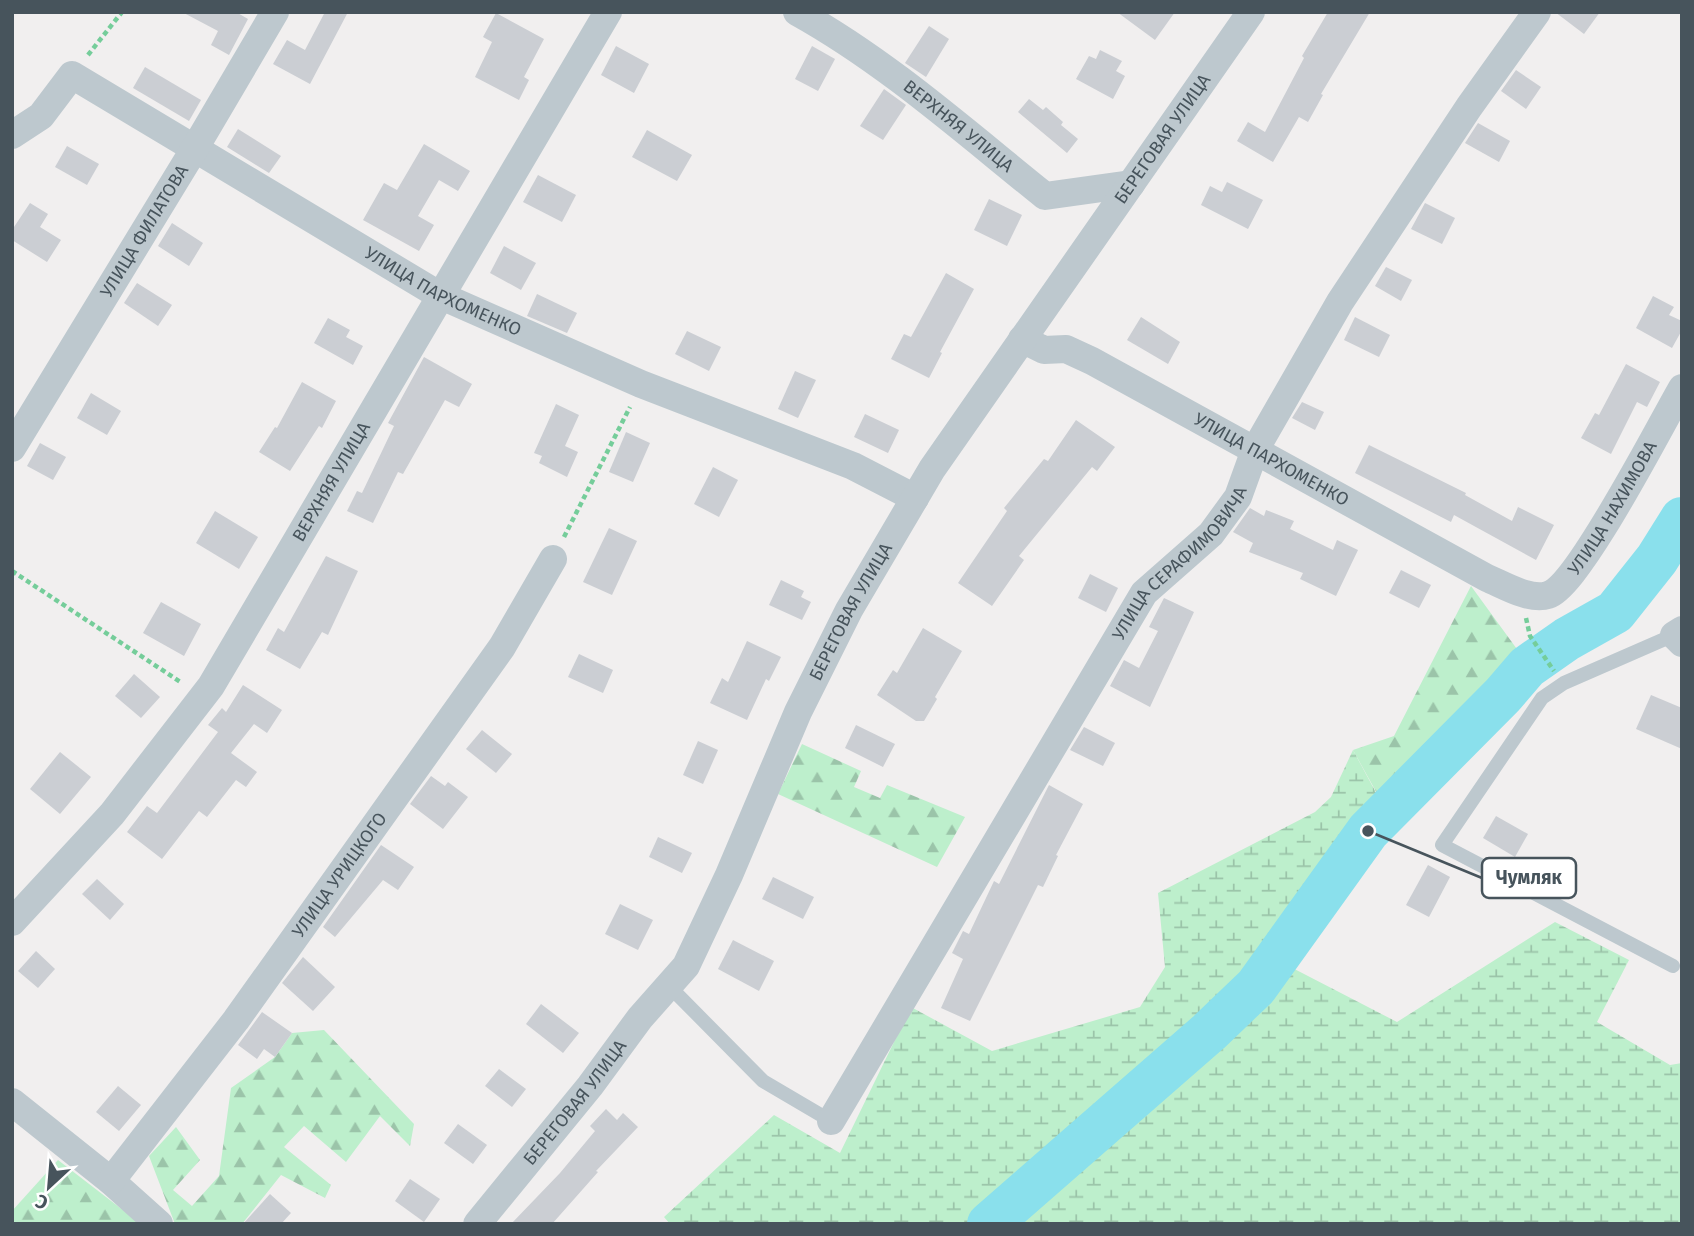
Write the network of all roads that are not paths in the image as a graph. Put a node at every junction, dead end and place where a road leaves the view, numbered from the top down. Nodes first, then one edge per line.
1 (275, 12) edge
2 (608, 12) edge
3 (797, 12) edge
4 (1251, 12) edge
5 (1537, 12) edge
6 (16, 138) edge
7 (195, 148) junction
8 (1131, 184) junction
9 (439, 295) junction
10 (1022, 339) junction
11 (1682, 388) edge
12 (12, 448) edge
13 (1255, 450) junction
14 (915, 498) junction
15 (553, 559) road end
16 (1519, 590) joint
17 (1679, 636) edge
18 (12, 922) edge
19 (1674, 966) dead end
20 (669, 986) junction
21 (12, 1101) edge
22 (831, 1121) joint
23 (111, 1181) junction
24 (159, 1224) edge
25 (477, 1224) edge

1 - 7 street, УЛИЦА ФИЛАТОВА
2 - 9 street, ВЕРХНЯЯ УЛИЦА
3 - 8 street, ВЕРХНЯЯ УЛИЦА
4 - 8 street, БЕРЕГОВАЯ УЛИЦА
5 - 13 street, УЛИЦА СЕРАФИМОВИЧА
6 - 7 street, УЛИЦА ПАРХОМЕНКО
7 - 9 street, УЛИЦА ПАРХОМЕНКО
7 - 12 street, УЛИЦА ФИЛАТОВА
8 - 10 street, БЕРЕГОВАЯ УЛИЦА
9 - 14 street, УЛИЦА ПАРХОМЕНКО
9 - 18 street, ВЕРХНЯЯ УЛИЦА
10 - 13 street, УЛИЦА ПАРХОМЕНКО
10 - 14 street, БЕРЕГОВАЯ УЛИЦА
11 - 16 street, УЛИЦА НАХИМОВА
13 - 16 street, УЛИЦА ПАРХОМЕНКО
13 - 22 street, УЛИЦА СЕРАФИМОВИЧА
14 - 20 street, БЕРЕГОВАЯ УЛИЦА
15 - 23 street, УЛИЦА УРИЦКОГО
17 - 19 lane
20 - 22 lane
20 - 25 street, БЕРЕГОВАЯ УЛИЦА
21 - 23 street
23 - 24 street

